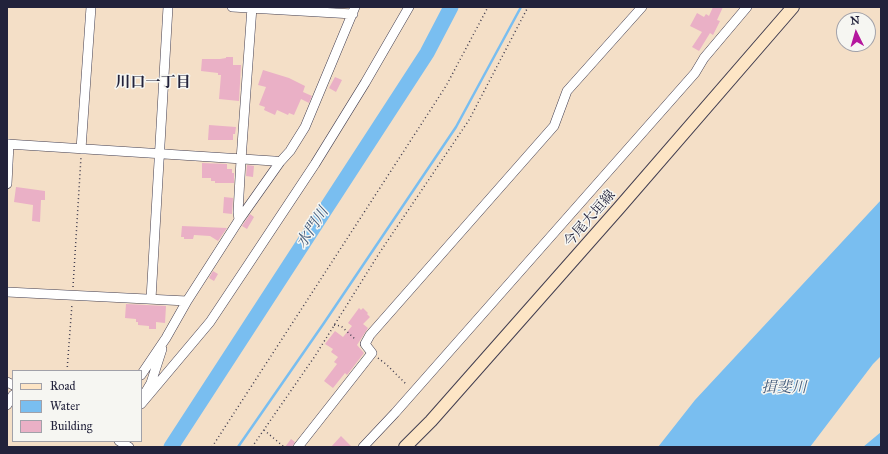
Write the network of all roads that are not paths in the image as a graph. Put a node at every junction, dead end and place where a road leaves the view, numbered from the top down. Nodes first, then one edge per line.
1 (91, 7) edge
2 (168, 7) edge
3 (232, 7) edge
4 (409, 7) edge
5 (642, 7) edge
6 (747, 7) edge
7 (793, 7) edge
8 (252, 8) edge
9 (354, 11) edge
10 (8, 144) edge
11 (81, 149) junction
12 (159, 153) junction
13 (241, 160) junction
14 (280, 162) junction
15 (7, 184) edge
16 (239, 220) junction
17 (7, 292) edge
18 (150, 299) junction
19 (187, 301) junction
20 (166, 338) junction
21 (142, 374) edge
22 (12, 397) edge
23 (142, 397) edge
24 (142, 403) edge
25 (7, 406) edge
26 (122, 443) edge
27 (112, 447) edge
28 (298, 447) edge
29 (363, 447) edge
30 (405, 447) edge

1 - 11 street
2 - 12 street
3 - 8 street
4 - 24 street
5 - 28 street
6 - 29 street
7 - 30 main road, 今尾大垣線
8 - 9 street
8 - 13 street
9 - 14 street
10 - 11 street
10 - 15 street
11 - 12 street
12 - 13 street
12 - 18 street
13 - 14 street
13 - 16 street
14 - 16 street
16 - 19 street
17 - 18 street
18 - 19 street
19 - 20 street
20 - 21 street
20 - 23 street
22 - 25 street
26 - 27 street

